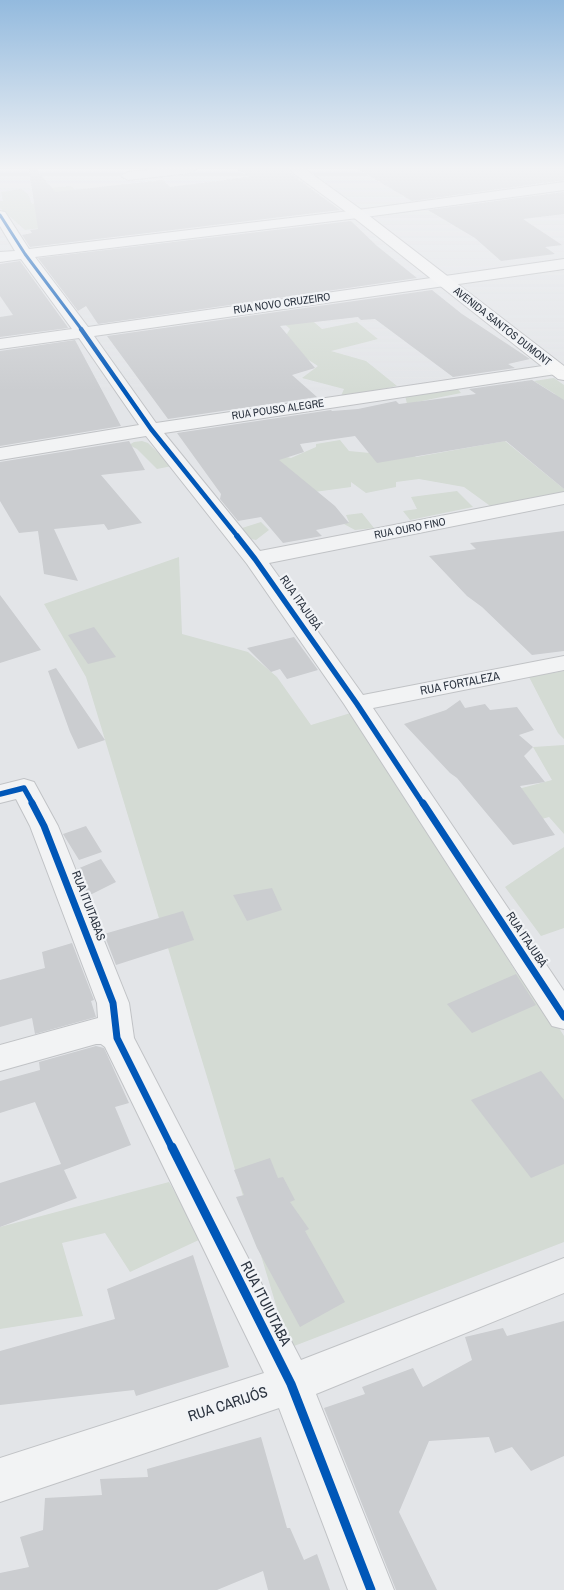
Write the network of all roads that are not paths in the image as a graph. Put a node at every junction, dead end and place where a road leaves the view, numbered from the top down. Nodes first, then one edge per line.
1 (18, 243) edge
2 (115, 243) edge
3 (401, 243) edge
4 (410, 243) edge
5 (25, 254) junction
6 (0, 257) edge
7 (564, 264) edge
8 (462, 279) junction
9 (444, 281) junction
10 (517, 320) dead end
11 (84, 332) junction
12 (0, 344) edge
13 (560, 372) edge
14 (151, 429) junction
15 (0, 454) edge
16 (564, 498) edge
17 (255, 559) junction
18 (564, 663) edge
19 (357, 704) junction
20 (12, 791) edge
21 (564, 1017) edge
22 (117, 1038) junction
23 (0, 1058) edge
24 (564, 1275) edge
25 (291, 1384) junction
26 (0, 1480) edge
27 (372, 1590) edge

1 - 5 street, RUA ITAJUBÁ
2 - 5 street
3 - 9 main road, AVENIDA SANTOS DUMONT
4 - 8 main road, AVENIDA SANTOS DUMONT
5 - 6 street
5 - 11 street, RUA ITAJUBÁ
7 - 8 street, RUA NOVO CRUZEIRO
8 - 9 street, RUA NOVO CRUZEIRO
8 - 10 main road, AVENIDA SANTOS DUMONT
9 - 11 street, RUA NOVO CRUZEIRO
9 - 13 main road, AVENIDA SANTOS DUMONT
11 - 12 street, RUA NOVO CRUZEIRO
11 - 14 street, RUA ITAJUBÁ
13 - 14 street, RUA POUSO ALEGRE
14 - 15 street, RUA POUSO ALEGRE
14 - 17 street, RUA ITAJUBÁ
16 - 17 street, RUA OURO FINO
17 - 19 street, RUA ITAJUBÁ
18 - 19 street, RUA FORTALEZA
19 - 21 street, RUA ITAJUBÁ
20 - 22 street, RUA ITUITABAS
22 - 23 street
22 - 25 street, RUA ITUIUTABA
24 - 25 street, RUA CARIJÓS
25 - 26 street, RUA CARIJÓS
25 - 27 street, RUA ITUIUTABA

